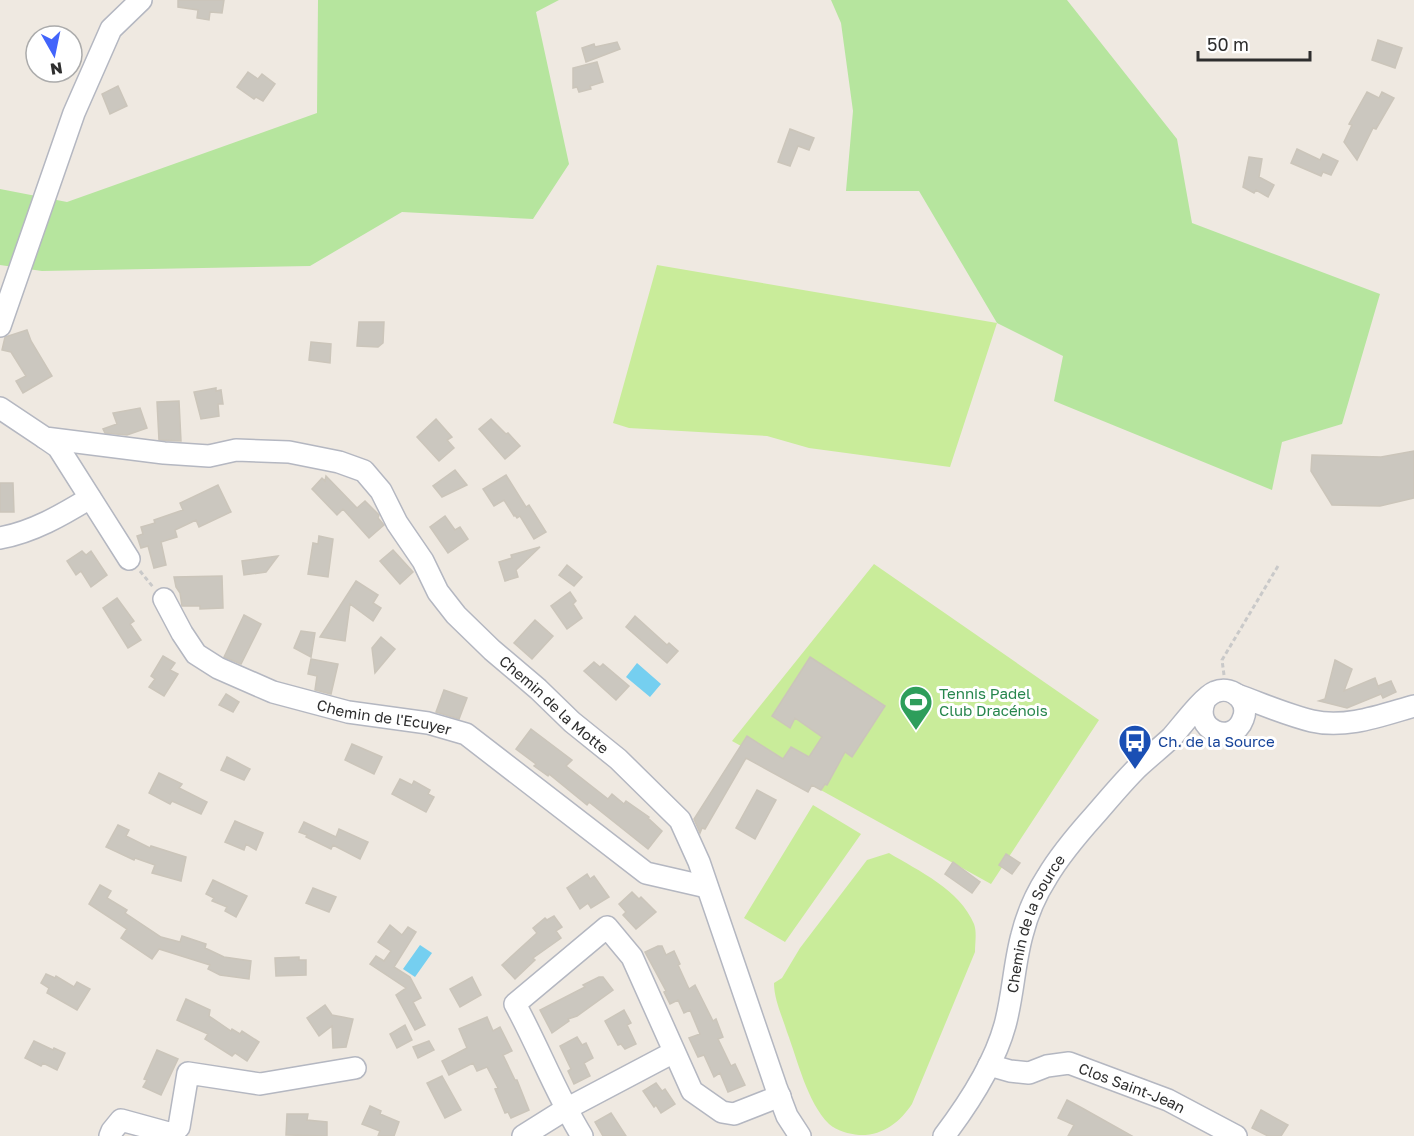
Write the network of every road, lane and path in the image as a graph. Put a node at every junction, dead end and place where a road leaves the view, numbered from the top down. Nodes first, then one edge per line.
1 (141, 0) edge
2 (0, 326) edge
3 (0, 408) edge
4 (45, 438) junction
5 (94, 505) junction
6 (0, 538) edge
7 (129, 559) joint
8 (1278, 566) dead end
9 (164, 599) joint
10 (1231, 687) junction
11 (1205, 700) junction
12 (1414, 706) edge
13 (1275, 708) junction
14 (1243, 721) junction
15 (1210, 729) junction
16 (1170, 738) junction
17 (707, 887) junction
18 (674, 1052) junction
19 (989, 1065) junction
20 (355, 1068) dead end
21 (780, 1096) junction
22 (566, 1109) junction
23 (110, 1136) edge
24 (523, 1136) edge
25 (582, 1136) edge
26 (800, 1136) edge
27 (944, 1136) edge
28 (1236, 1136) edge

1 - 2 street
3 - 4 street
4 - 5 street
4 - 17 street, Chemin de la Motte
5 - 6 street
5 - 7 street
7 - 9 path
8 - 10 path
9 - 17 street, Chemin de l'Ecuyer
10 - 11 street
10 - 13 street
10 - 14 street
11 - 15 street
11 - 16 street, Chemin de la Source
12 - 13 street
13 - 14 street
14 - 15 street
15 - 16 street, Chemin de la Source
16 - 19 street, Chemin de la Source
17 - 21 street, Chemin de la Motte
18 - 21 street
18 - 22 street
18 - 22 street
19 - 27 street, Chemin de la Source
19 - 28 street, Clos Saint-Jean
20 - 23 street
21 - 26 street, Chemin de la Motte
22 - 24 street
22 - 25 street

